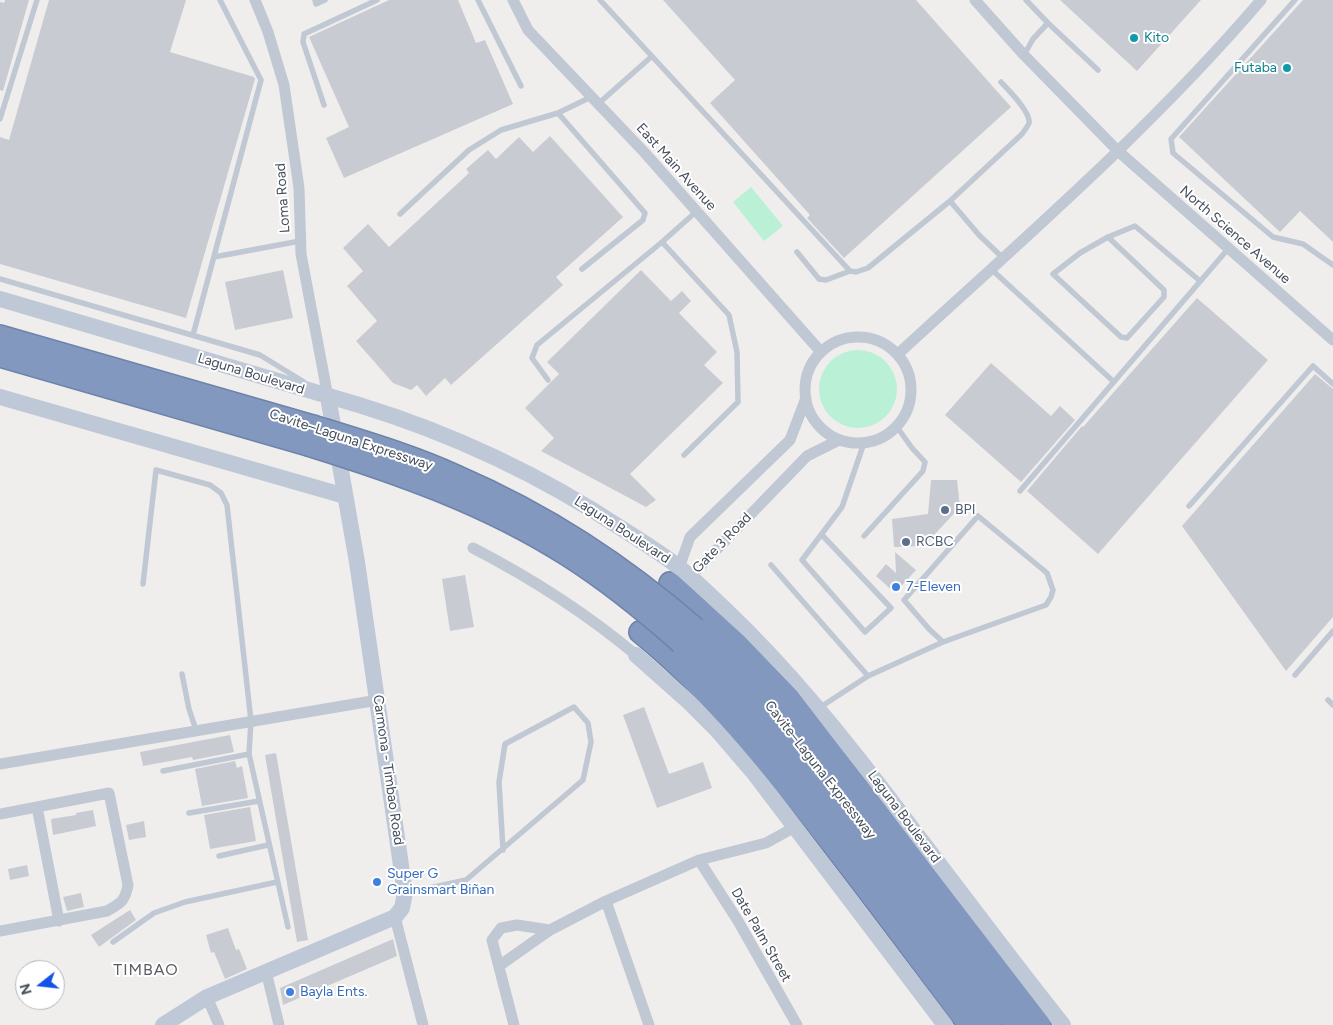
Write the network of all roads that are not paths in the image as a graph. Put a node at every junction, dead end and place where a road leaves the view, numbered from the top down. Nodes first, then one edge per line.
1 (37, 0) edge
2 (220, 0) edge
3 (255, 0) edge
4 (315, 0) edge
5 (325, 0) edge
6 (377, 0) edge
7 (478, 0) edge
8 (513, 0) edge
9 (600, 0) edge
10 (975, 0) edge
11 (1026, 0) edge
12 (1261, 0) edge
13 (1295, 0) edge
14 (1048, 23) junction
15 (1024, 54) junction
16 (651, 57) junction
17 (1098, 70) dead end
18 (1002, 82) dead end
19 (521, 86) dead end
20 (594, 100) junction
21 (324, 105) dead end
22 (558, 112) junction
23 (0, 119) edge
24 (1118, 151) junction
25 (950, 201) junction
26 (697, 211) junction
27 (400, 214) dead end
28 (1108, 237) junction
29 (301, 241) junction
30 (662, 242) junction
31 (1228, 249) junction
32 (797, 252) dead end
33 (214, 258) junction
34 (1003, 258) junction
35 (1333, 265) edge
36 (582, 269) dead end
37 (991, 269) junction
38 (850, 271) junction
39 (0, 279) edge
40 (1200, 281) junction
41 (0, 299) edge
42 (193, 335) junction
43 (0, 336) edge
44 (1333, 340) edge
45 (821, 352) junction
46 (898, 354) junction
47 (0, 356) edge
48 (548, 380) dead end
49 (1114, 382) junction
50 (1333, 384) edge
51 (0, 397) edge
52 (328, 397) junction
53 (806, 398) junction
54 (897, 427) junction
55 (310, 436) junction
56 (839, 440) junction
57 (864, 443) junction
58 (684, 455) dead end
59 (1020, 491) dead end
60 (345, 496) junction
61 (1189, 506) dead end
62 (822, 535) junction
63 (864, 536) dead end
64 (473, 548) dead end
65 (771, 565) dead end
66 (680, 580) junction
67 (143, 584) dead end
68 (1333, 631) edge
69 (688, 636) junction
70 (943, 642) junction
71 (643, 643) junction
72 (182, 674) dead end
73 (1294, 675) dead end
74 (868, 676) junction
75 (378, 700) junction
76 (819, 708) junction
77 (252, 721) junction
78 (196, 730) junction
79 (248, 754) junction
80 (0, 764) edge
81 (163, 771) dead end
82 (259, 801) junction
83 (37, 807) junction
84 (0, 814) edge
85 (189, 814) dead end
86 (795, 827) junction
87 (268, 846) junction
88 (503, 850) junction
89 (219, 856) dead end
90 (698, 860) junction
91 (277, 882) junction
92 (405, 893) junction
93 (606, 901) junction
94 (395, 918) junction
95 (59, 921) junction
96 (288, 927) dead end
97 (550, 930) junction
98 (0, 931) edge
99 (113, 942) dead end
100 (500, 966) junction
101 (266, 971) junction
102 (207, 997) junction
103 (162, 1025) edge
104 (219, 1025) edge
105 (279, 1025) edge
106 (423, 1025) edge
107 (514, 1025) edge
108 (649, 1025) edge
109 (798, 1025) edge
110 (945, 1025) edge
111 (969, 1025) edge
112 (991, 1025) edge
113 (1016, 1025) edge
114 (1040, 1025) edge
115 (1063, 1025) edge

1 - 23 lane
2 - 33 lane
3 - 29 street, Loma Road
4 - 5 lane
6 - 21 lane
7 - 19 lane
8 - 20 street, East Main Avenue
9 - 16 lane
10 - 15 street, North Science Avenue
11 - 14 lane
12 - 24 street
13 - 35 lane
14 - 15 lane
14 - 17 lane
15 - 24 street, North Science Avenue
16 - 20 lane
16 - 38 lane
18 - 25 lane
20 - 22 lane
20 - 26 street, East Main Avenue
22 - 27 lane
22 - 36 lane
24 - 31 street, North Science Avenue
24 - 34 street
25 - 34 lane
25 - 38 lane
26 - 30 lane
26 - 45 street, East Main Avenue
28 - 28 lane
28 - 40 lane
29 - 33 lane
29 - 52 street, Loma Road
30 - 48 lane
30 - 58 lane
31 - 40 lane
31 - 44 street, North Science Avenue
32 - 38 lane
33 - 42 lane
34 - 37 street
37 - 46 street
37 - 49 lane
39 - 42 lane
40 - 49 lane
41 - 52 main road, Laguna Boulevard
42 - 52 lane
43 - 55 highway, Cavite–Laguna Expressway
45 - 46 street
45 - 53 street
46 - 54 street
47 - 55 highway, Cavite–Laguna Expressway
49 - 59 lane
50 - 61 lane
51 - 60 main road
52 - 60 main road, Carmona - Timbao Road
52 - 66 main road, Laguna Boulevard
53 - 56 street
53 - 66 street, Gate 3 Road
54 - 57 street
54 - 63 lane
55 - 69 highway, Cavite–Laguna Expressway, bridge
56 - 57 street
56 - 66 street, Gate 3 Road
57 - 62 lane
60 - 75 main road, Carmona - Timbao Road
62 - 62 lane
64 - 71 street
65 - 74 lane
66 - 71 main road, Gate 3 Road
66 - 76 main road, Laguna Boulevard
66 - 114 highway
67 - 77 lane
68 - 73 lane
69 - 112 highway, Cavite–Laguna Expressway
69 - 113 highway, Cavite–Laguna Expressway
70 - 70 lane
70 - 74 lane
71 - 86 main road
71 - 111 highway
72 - 78 lane
74 - 76 lane
75 - 77 street
75 - 92 main road, Carmona - Timbao Road
76 - 115 main road, Laguna Boulevard
77 - 78 street
77 - 79 lane
78 - 80 street
79 - 81 lane
79 - 82 lane
82 - 85 lane
82 - 87 lane
83 - 84 street
83 - 95 street
83 - 95 street
86 - 90 street
86 - 110 main road
87 - 89 lane
87 - 91 lane
88 - 88 lane
88 - 92 lane
90 - 93 street
90 - 109 street, Date Palm Street
91 - 96 lane
91 - 99 lane
92 - 94 main road, Carmona - Timbao Road
93 - 97 street
93 - 108 street
94 - 101 main road
94 - 106 street
95 - 98 street
97 - 100 street
97 - 100 street
100 - 107 street
101 - 102 main road
101 - 105 street
102 - 103 main road
102 - 104 street

